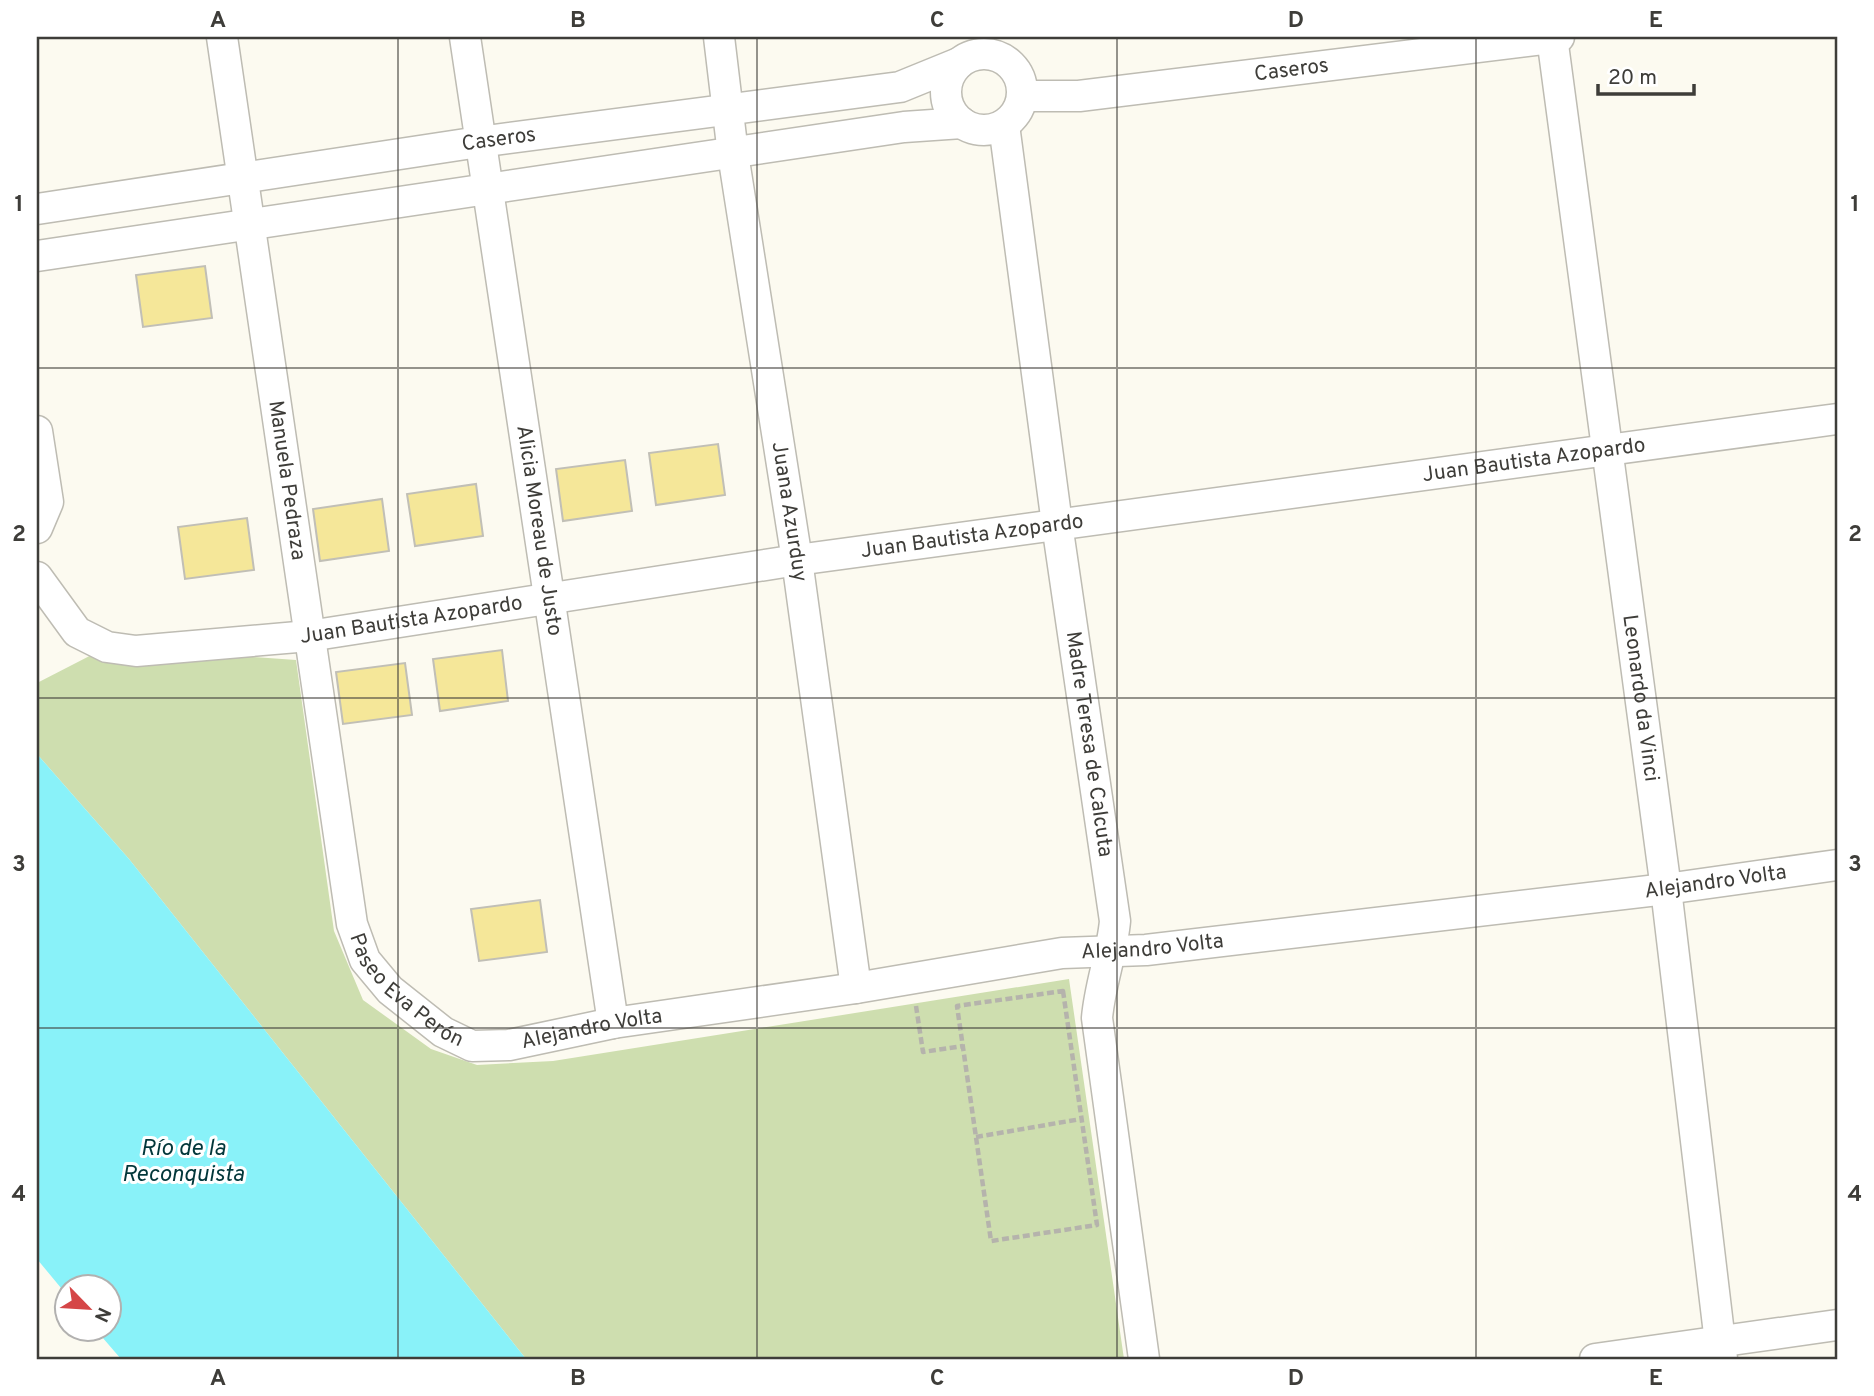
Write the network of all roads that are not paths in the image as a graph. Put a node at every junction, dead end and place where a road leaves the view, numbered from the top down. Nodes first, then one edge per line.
1 (222, 37) edge
2 (465, 37) edge
3 (719, 37) edge
4 (1554, 37) edge
5 (993, 46) edge
6 (959, 63) junction
7 (1023, 96) junction
8 (729, 111) junction
9 (962, 123) junction
10 (1004, 125) junction
11 (479, 142) junction
12 (733, 154) junction
13 (243, 179) junction
14 (486, 191) junction
15 (37, 209) edge
16 (249, 224) junction
17 (37, 256) edge
18 (1837, 419) edge
19 (37, 431) edge
20 (1609, 452) junction
21 (1057, 524) junction
22 (37, 528) edge
23 (797, 560) junction
24 (37, 577) edge
25 (549, 598) junction
26 (309, 636) junction
27 (1837, 865) edge
28 (1666, 888) junction
29 (352, 923) joint
30 (1112, 951) junction
31 (856, 988) junction
32 (613, 1023) junction
33 (472, 1046) joint
34 (1837, 1325) edge
35 (1721, 1350) edge
36 (1144, 1359) edge
37 (1595, 1359) edge

1 - 13 street, Manuela Pedraza
2 - 11 street, Alicia Moreau de Justo
3 - 8 street, Juana Azurduy
4 - 7 street, Caseros
4 - 20 street, Leonardo da Vinci
5 - 6 street
5 - 7 street
6 - 8 street, Caseros
6 - 9 street
7 - 10 street
8 - 11 street, Caseros
8 - 12 street, Juana Azurduy
9 - 10 street
9 - 12 street
10 - 21 street, Madre Teresa de Calcuta
11 - 13 street, Caseros
11 - 14 street, Alicia Moreau de Justo
12 - 14 street
12 - 23 street, Juana Azurduy
13 - 15 street, Caseros
13 - 16 street, Manuela Pedraza
14 - 16 street
14 - 25 street, Alicia Moreau de Justo
16 - 17 street
16 - 26 street, Manuela Pedraza
18 - 20 street, Juan Bautista Azopardo
19 - 22 street
20 - 21 street, Juan Bautista Azopardo
20 - 28 street, Leonardo da Vinci
21 - 23 street, Juan Bautista Azopardo
21 - 30 street, Madre Teresa de Calcuta
23 - 25 street, Juan Bautista Azopardo
23 - 31 street, Juana Azurduy
24 - 26 street, Juan Bautista Azopardo
25 - 26 street, Juan Bautista Azopardo
25 - 32 street, Alicia Moreau de Justo
26 - 29 street, Manuela Pedraza
27 - 28 street, Alejandro Volta
28 - 30 street, Alejandro Volta
28 - 35 street, Leonardo da Vinci
29 - 33 street, Paseo Eva Perón
30 - 31 street, Alejandro Volta
30 - 36 street, Madre Teresa de Calcuta
31 - 32 street, Alejandro Volta
32 - 33 street, Alejandro Volta
34 - 35 street
35 - 37 street

